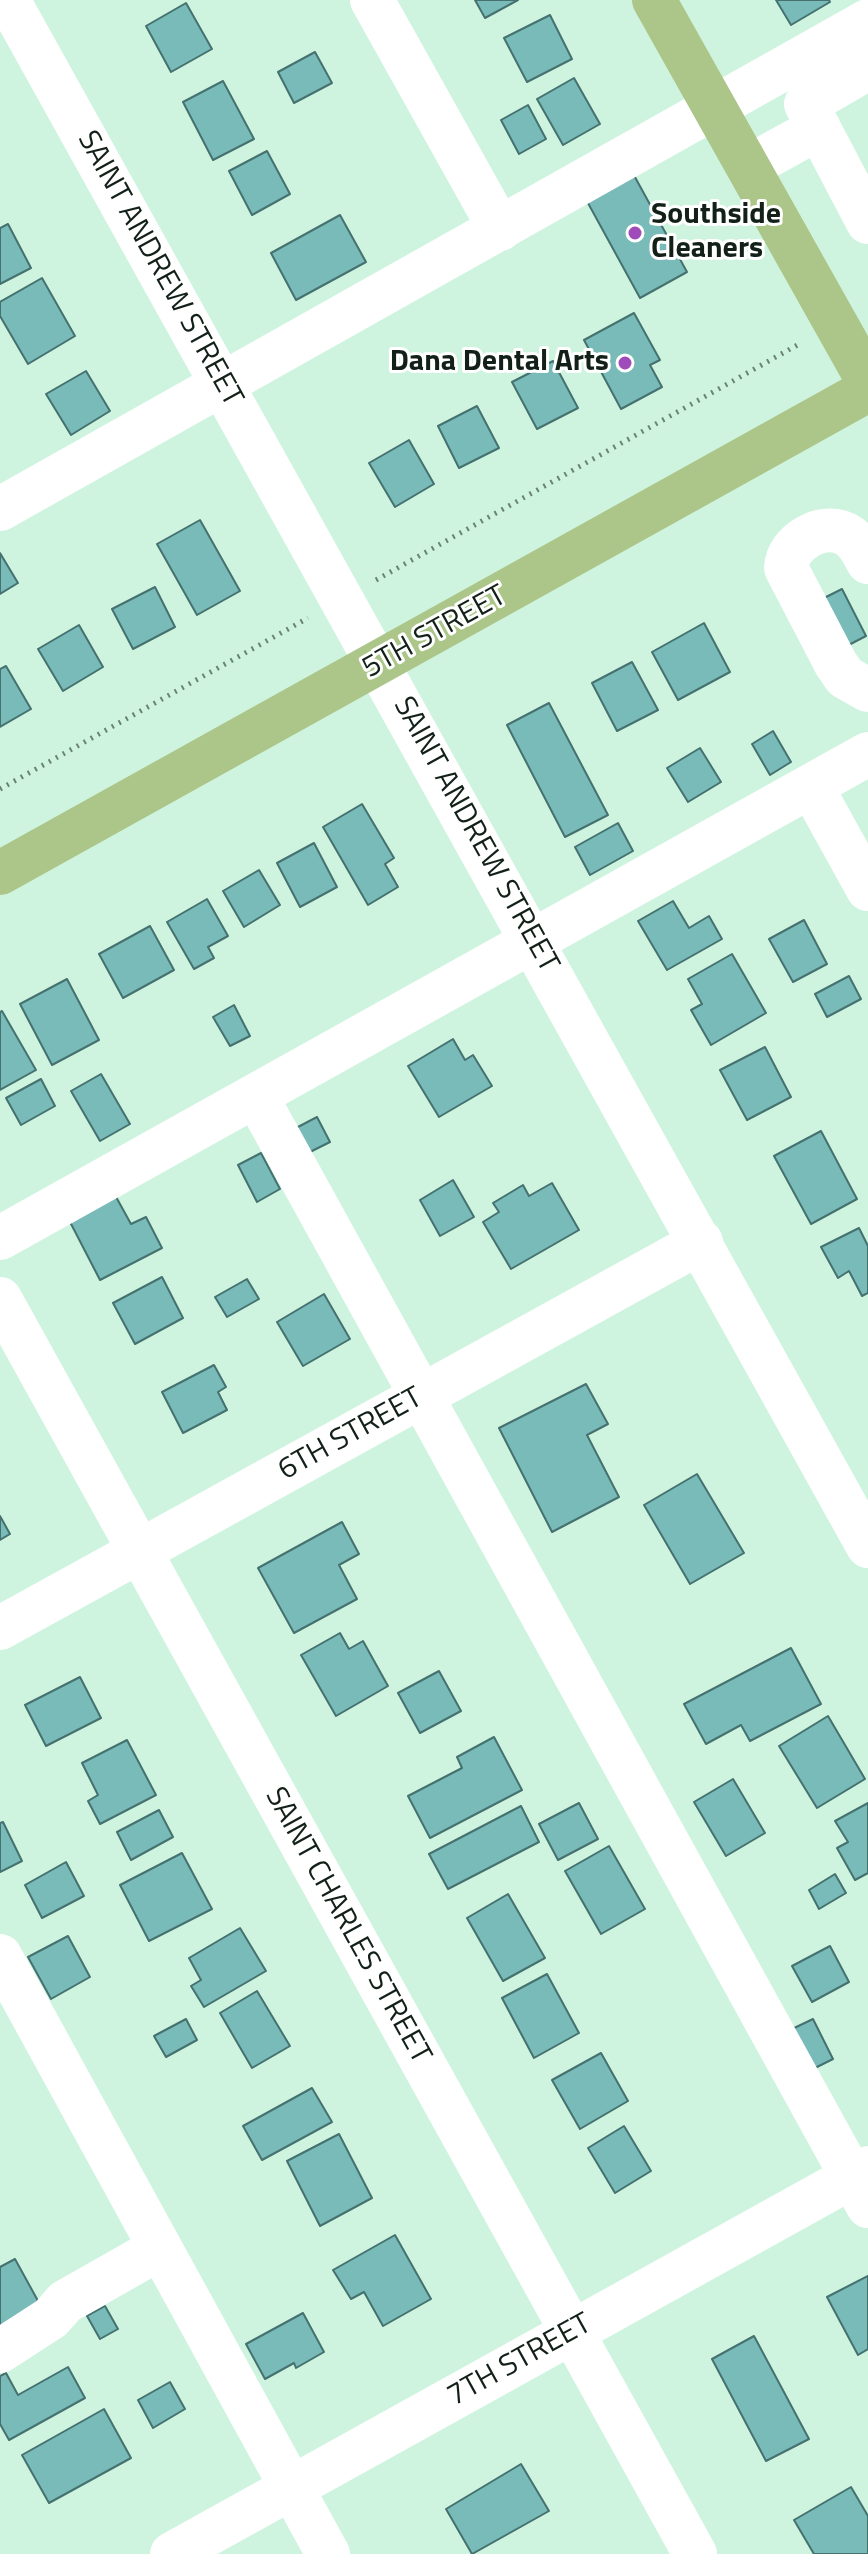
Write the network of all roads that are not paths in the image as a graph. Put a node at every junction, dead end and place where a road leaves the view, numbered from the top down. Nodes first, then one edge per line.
1 (8, 0) edge
2 (372, 0) edge
3 (654, 0) edge
4 (868, 21) edge
5 (868, 68) edge
6 (715, 108) junction
7 (819, 128) junction
8 (748, 167) junction
9 (868, 222) edge
10 (500, 229) junction
11 (868, 381) edge
12 (224, 385) junction
13 (868, 390) edge
14 (0, 509) edge
15 (868, 562) edge
16 (380, 664) junction
17 (868, 690) edge
18 (868, 754) edge
19 (811, 786) junction
20 (0, 873) edge
21 (868, 889) edge
22 (535, 942) junction
23 (256, 1096) junction
24 (0, 1238) edge
25 (701, 1242) junction
26 (0, 1299) edge
27 (422, 1396) junction
28 (868, 1546) edge
29 (140, 1552) junction
30 (0, 1628) edge
31 (0, 1956) edge
32 (863, 2183) edge
33 (160, 2248) junction
34 (572, 2333) junction
35 (0, 2351) edge
36 (292, 2488) junction
37 (172, 2554) edge
38 (328, 2554) edge
39 (695, 2554) edge

1 - 12 street, SAINT ANDREW STREET
2 - 10 street
3 - 6 main road
4 - 6 street
5 - 7 street
6 - 8 main road
6 - 10 street
7 - 8 street
7 - 9 street
8 - 11 main road
10 - 12 street
12 - 14 street
12 - 16 street, SAINT ANDREW STREET
13 - 16 main road, 5TH STREET
15 - 17 street
16 - 20 main road, 5TH STREET
16 - 22 street, SAINT ANDREW STREET
18 - 19 street
19 - 21 street
19 - 22 street
22 - 23 street
22 - 25 street, SAINT ANDREW STREET
23 - 24 street
23 - 27 street
25 - 27 street, 6TH STREET
25 - 28 street, SAINT ANDREW STREET
26 - 29 street, SAINT CHARLES STREET
27 - 29 street, 6TH STREET
27 - 32 street
29 - 30 street, 6TH STREET
29 - 34 street, SAINT CHARLES STREET
31 - 33 street
32 - 34 street, 7TH STREET
33 - 35 street
33 - 36 street
34 - 36 street, 7TH STREET
34 - 39 street, SAINT CHARLES STREET
36 - 37 street, 7TH STREET
36 - 38 street

